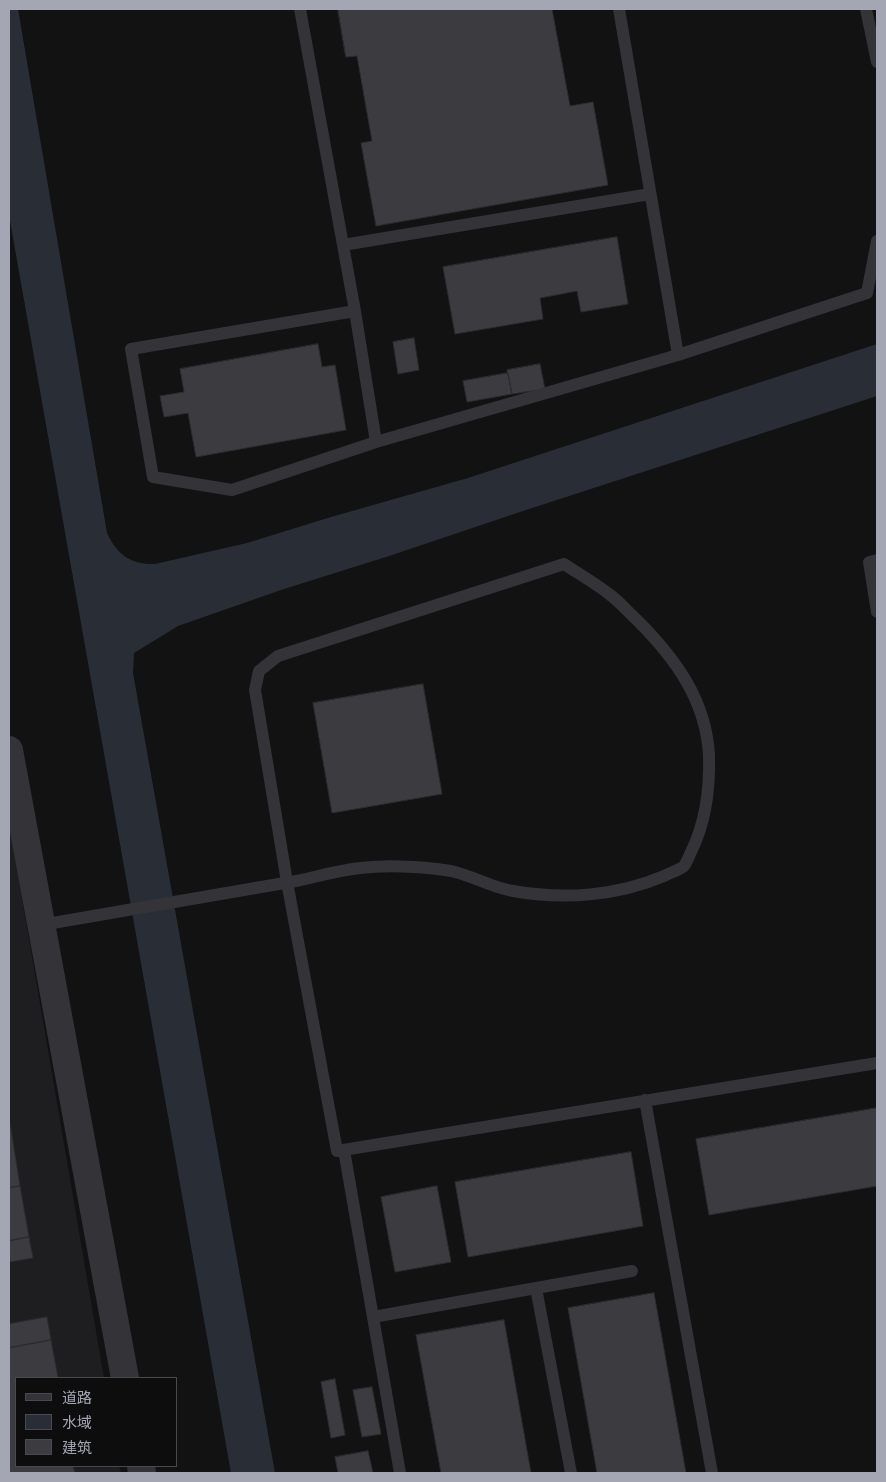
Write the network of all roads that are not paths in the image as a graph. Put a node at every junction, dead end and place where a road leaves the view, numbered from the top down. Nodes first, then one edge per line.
1 (300, 9) edge
2 (619, 9) edge
3 (866, 9) edge
4 (877, 62) edge
5 (650, 194) junction
6 (877, 241) edge
7 (343, 245) junction
8 (874, 280) edge
9 (355, 311) junction
10 (678, 355) junction
11 (376, 442) junction
12 (877, 560) edge
13 (877, 612) edge
14 (9, 750) edge
15 (287, 882) junction
16 (41, 924) junction
17 (877, 1063) edge
18 (645, 1100) junction
19 (344, 1150) junction
20 (632, 1271) dead end
21 (536, 1288) junction
22 (373, 1317) junction
23 (124, 1377) edge
24 (400, 1473) edge
25 (571, 1473) edge
26 (712, 1473) edge

1 - 7 lane
2 - 5 lane
3 - 4 lane
5 - 7 lane
5 - 10 lane
6 - 8 lane
7 - 9 lane
8 - 10 lane
9 - 11 lane
9 - 11 lane
10 - 11 lane
12 - 13 lane
14 - 16 street
15 - 15 lane
15 - 16 lane
15 - 19 lane
16 - 23 street
17 - 18 lane
18 - 19 lane
18 - 26 lane
19 - 22 lane
20 - 21 lane
21 - 22 lane
21 - 25 lane
22 - 24 lane

